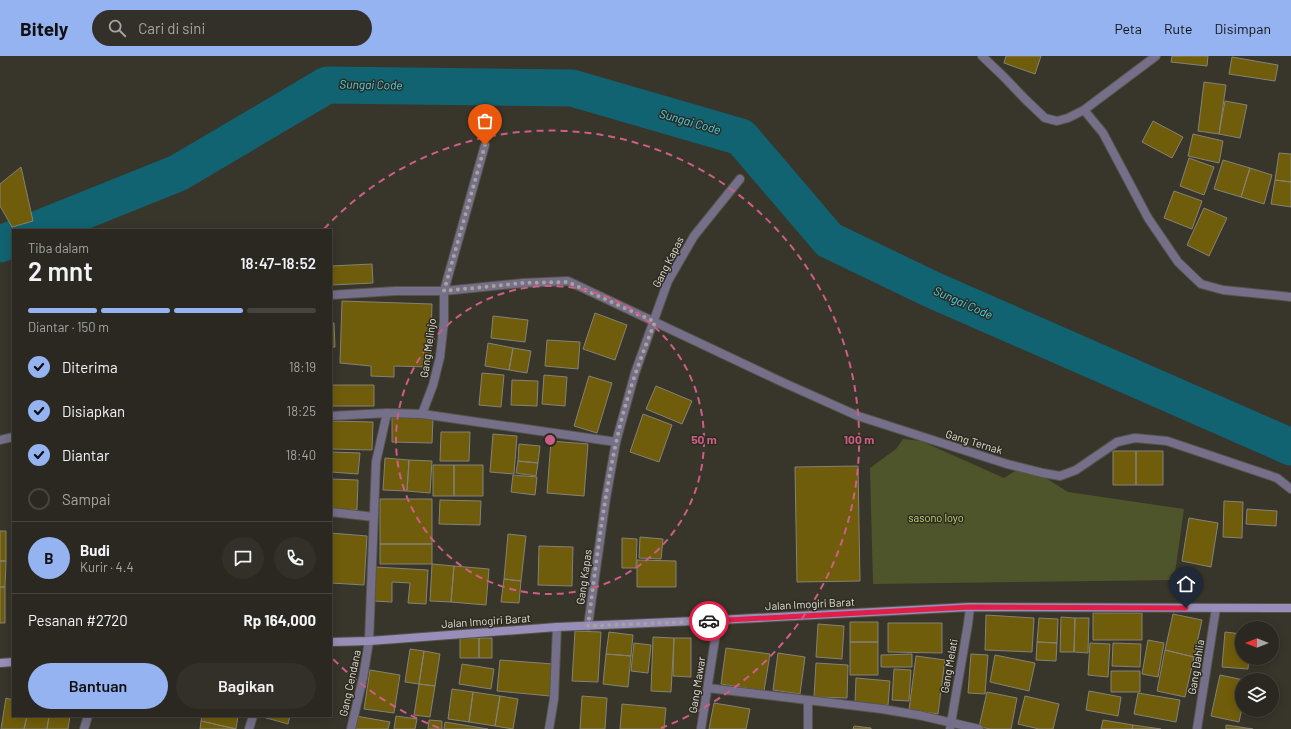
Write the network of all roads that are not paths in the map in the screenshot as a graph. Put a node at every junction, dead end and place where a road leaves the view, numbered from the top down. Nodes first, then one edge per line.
1 (982, 56) edge
2 (1156, 56) edge
3 (1084, 110) junction
4 (485, 145) dead end
5 (740, 179) dead end
6 (444, 291) junction
7 (332, 295) edge
8 (1291, 297) edge
9 (655, 322) junction
10 (387, 413) junction
11 (422, 414) junction
12 (332, 416) edge
13 (12, 437) edge
14 (0, 440) edge
15 (616, 442) junction
16 (1291, 489) edge
17 (332, 512) edge
18 (374, 517) junction
19 (970, 607) junction
20 (1216, 608) junction
21 (1291, 608) edge
22 (718, 620) junction
23 (588, 626) junction
24 (557, 627) junction
25 (369, 641) junction
26 (332, 642) edge
27 (12, 662) edge
28 (0, 663) edge
29 (708, 688) junction
30 (808, 700) junction
31 (88, 717) edge
32 (253, 717) edge
33 (950, 726) edge
34 (84, 729) edge
35 (249, 729) edge
36 (351, 729) edge
37 (549, 729) edge
38 (702, 729) edge
39 (808, 729) edge
40 (979, 729) edge
41 (1197, 729) edge

1 - 3 street
2 - 3 street
3 - 8 street
4 - 6 street, Gang Melinjo
5 - 9 street, Gang Kapas
6 - 7 street, Gang Ternak
6 - 9 street, Gang Ternak
6 - 11 street, Gang Melinjo
9 - 15 street, Gang Kapas
9 - 16 street, Gang Ternak
10 - 11 street
10 - 12 street
10 - 18 street
11 - 15 street
13 - 14 street
15 - 23 street, Gang Kapas
17 - 18 street
18 - 25 street
19 - 20 main road, Jalan Imogiri Barat
19 - 22 main road, Jalan Imogiri Barat
19 - 33 street, Gang Melati
20 - 21 main road, Jalan Imogiri Barat
20 - 41 street, Gang Dahlia
22 - 23 main road, Jalan Imogiri Barat
22 - 29 street, Gang Mawar
23 - 24 main road, Jalan Imogiri Barat
24 - 25 main road, Jalan Imogiri Barat
24 - 37 street
25 - 26 main road, Jalan Imogiri Barat
25 - 36 street, Gang Cendana
27 - 28 main road
29 - 30 street
29 - 38 street, Gang Mawar
30 - 33 street
30 - 39 street
31 - 34 street
32 - 35 street
33 - 40 street

